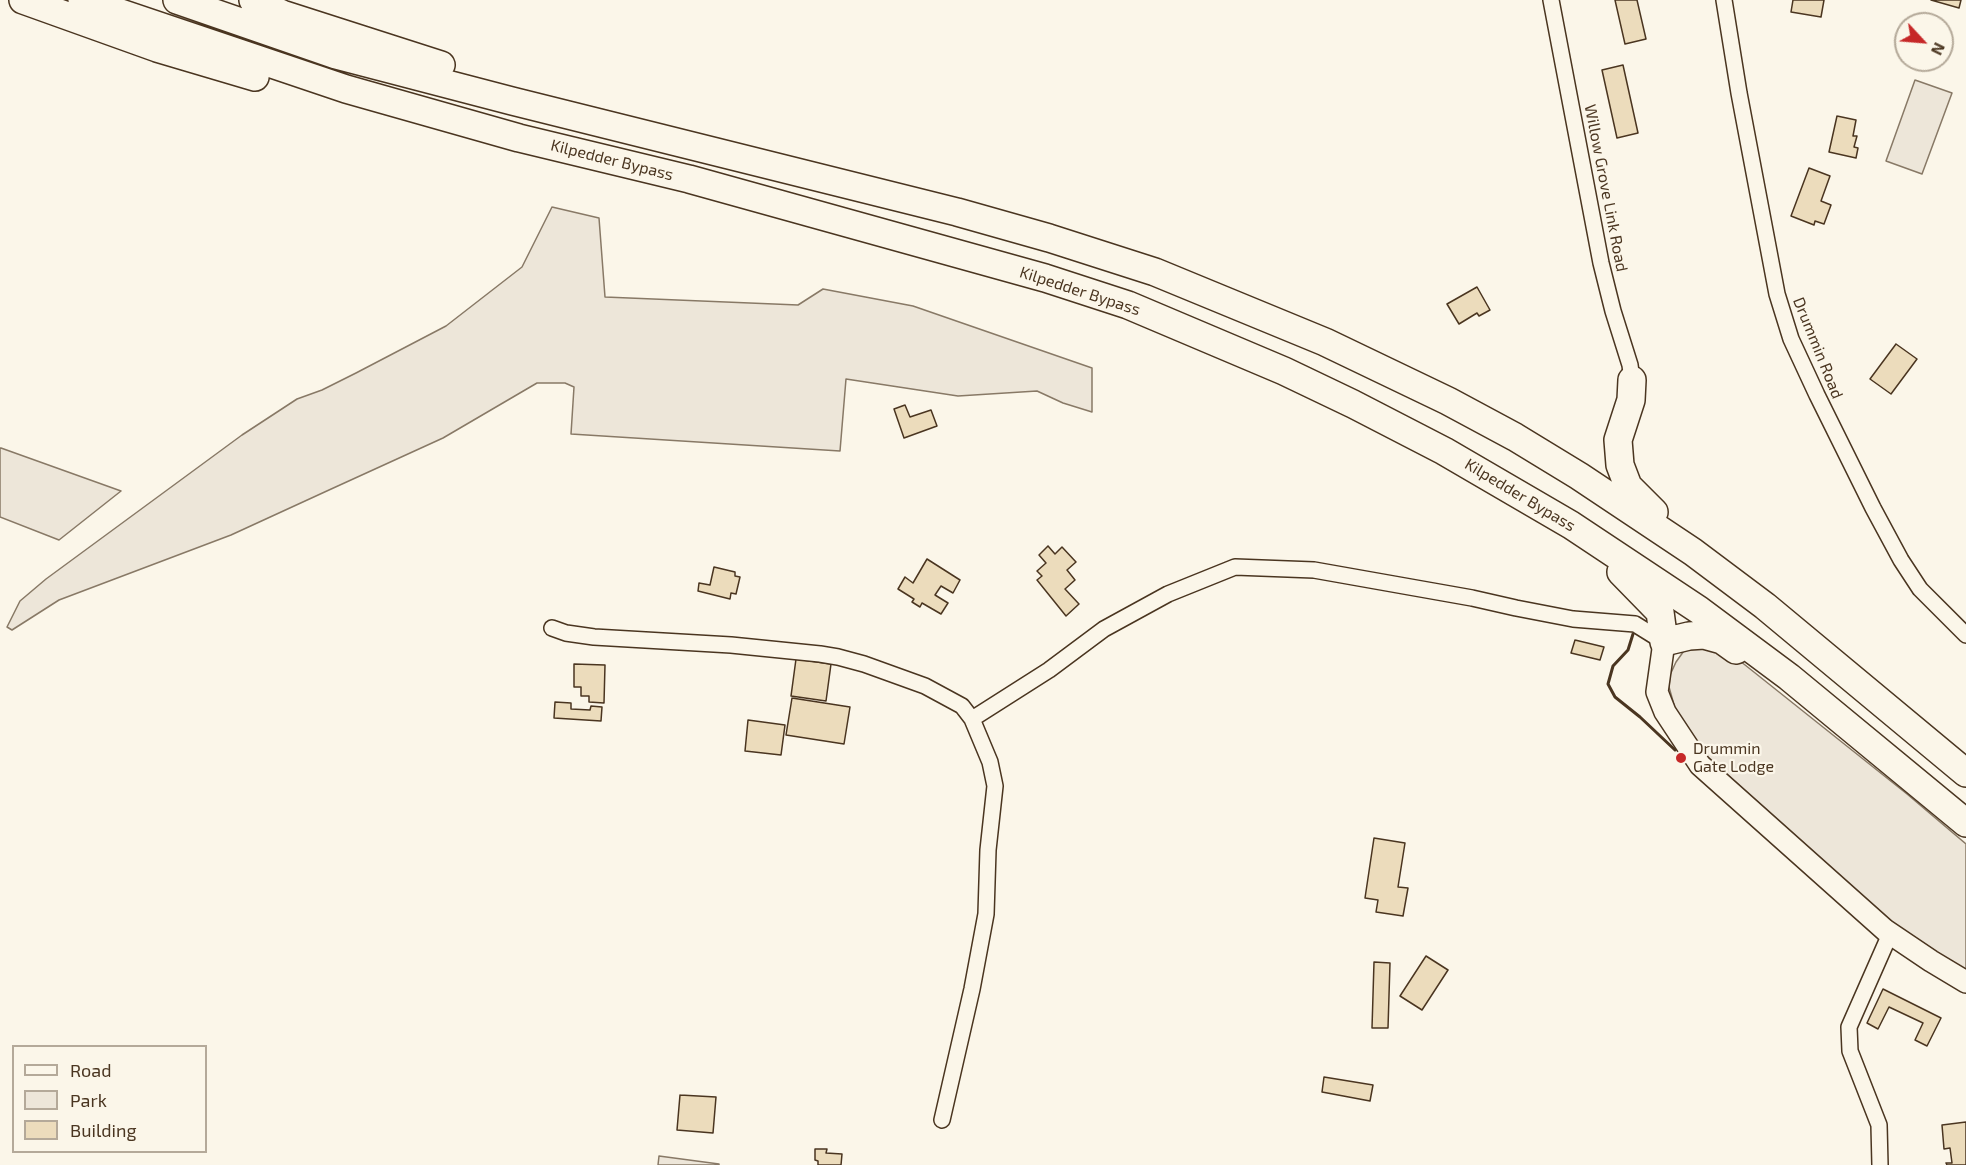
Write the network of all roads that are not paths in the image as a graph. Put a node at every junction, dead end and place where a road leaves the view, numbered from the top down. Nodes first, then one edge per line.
1 (23, 0) edge
2 (82, 0) edge
3 (177, 0) edge
4 (253, 0) edge
5 (1551, 0) edge
6 (1724, 0) edge
7 (519, 138) junction
8 (710, 150) junction
9 (1632, 380) joint
10 (1571, 525) junction
11 (1693, 552) junction
12 (552, 628) dead end
13 (1966, 635) edge
14 (1664, 642) junction
15 (1789, 677) junction
16 (972, 718) junction
17 (1966, 772) edge
18 (1966, 823) edge
19 (1890, 934) junction
20 (1966, 982) edge
21 (942, 1120) dead end
22 (1880, 1165) edge

1 - 7 highway
2 - 7 highway, Kilpedder Bypass
3 - 8 highway, Kilpedder Bypass
4 - 8 highway
5 - 9 street, Willow Grove Link Road
6 - 13 street, Drummin Road
7 - 10 highway, Kilpedder Bypass
8 - 11 highway, Kilpedder Bypass
9 - 11 highway
10 - 14 highway
10 - 15 highway, Kilpedder Bypass
11 - 17 highway, Kilpedder Bypass
12 - 16 street
14 - 15 highway
14 - 16 street
14 - 19 main road
15 - 18 highway, Kilpedder Bypass
16 - 21 street
19 - 20 main road
19 - 22 street

